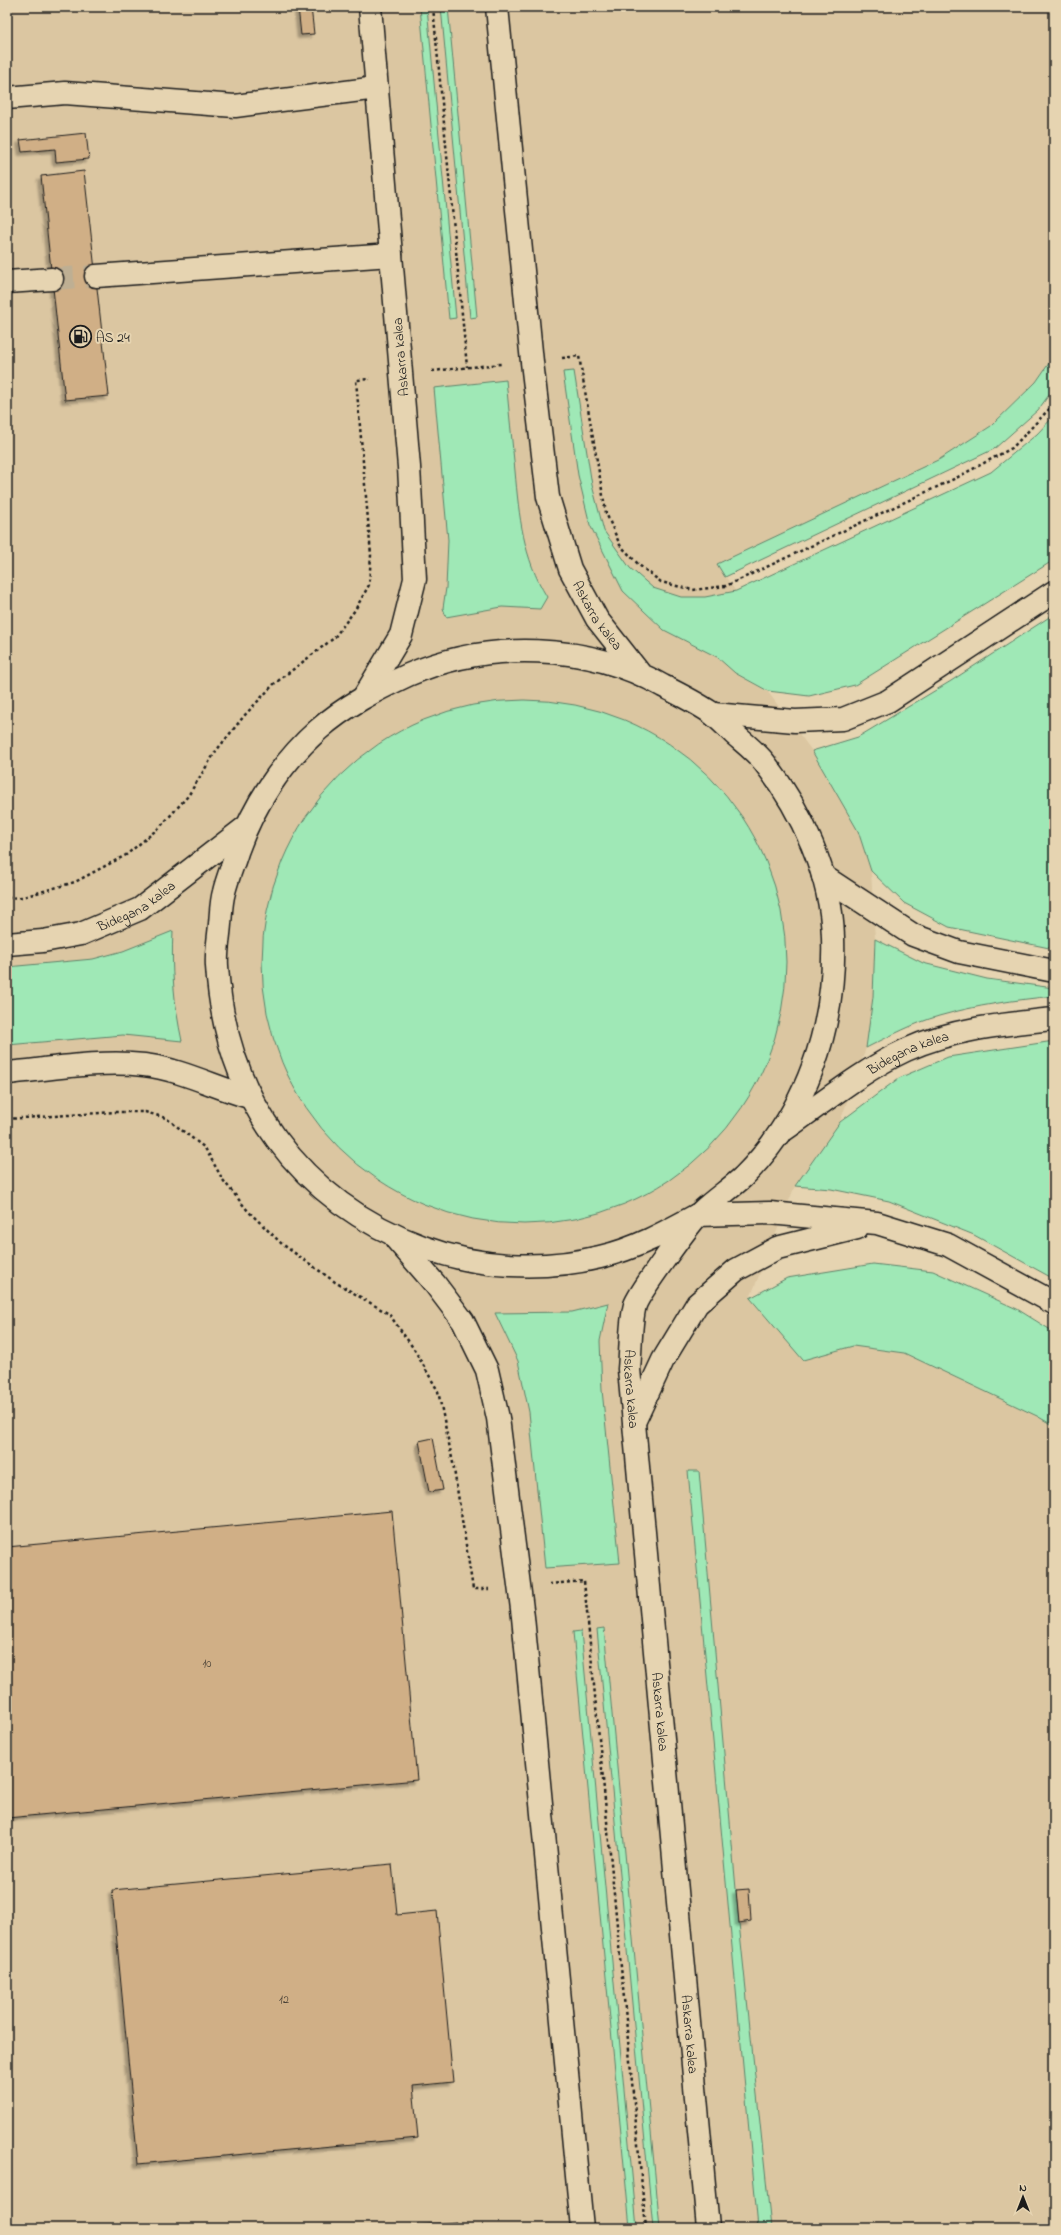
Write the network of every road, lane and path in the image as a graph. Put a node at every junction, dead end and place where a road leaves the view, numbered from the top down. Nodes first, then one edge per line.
1 (370, 7) edge
2 (433, 7) edge
3 (497, 7) edge
4 (377, 88) junction
5 (7, 98) edge
6 (391, 255) junction
7 (96, 276) tunnel mouth
8 (52, 279) tunnel mouth
9 (7, 282) edge
10 (532, 362) junction
11 (467, 367) junction
12 (401, 374) junction
13 (1054, 404) edge
14 (1054, 592) edge
15 (638, 671) junction
16 (365, 695) junction
17 (713, 714) junction
18 (246, 827) junction
19 (823, 876) junction
20 (7, 898) edge
21 (7, 944) edge
22 (1054, 971) edge
23 (1054, 1018) edge
24 (7, 1073) edge
25 (249, 1097) junction
26 (7, 1119) edge
27 (780, 1133) junction
28 (697, 1215) junction
29 (877, 1223) junction
30 (394, 1237) junction
31 (1054, 1303) edge
32 (635, 1420) junction
33 (520, 1587) junction
34 (582, 2228) edge
35 (646, 2228) edge
36 (708, 2228) edge

1 - 4 main road, Askarra kalea
2 - 11 path
3 - 10 main road, Askarra kalea
4 - 5 main road
4 - 6 main road, Askarra kalea
6 - 7 main road
6 - 12 main road, Askarra kalea
8 - 9 main road
10 - 11 path
10 - 13 path
10 - 15 main road, Askarra kalea
11 - 12 path
12 - 16 main road, Askarra kalea
12 - 20 path
14 - 17 main road
15 - 16 main road
15 - 17 main road
16 - 18 main road
17 - 19 main road
18 - 21 main road, Bidegana kalea
18 - 25 main road
19 - 22 main road
19 - 27 main road
23 - 27 main road, Bidegana kalea
24 - 25 main road
25 - 30 main road
26 - 33 path
27 - 28 main road
28 - 29 main road
28 - 30 main road
28 - 32 main road, Askarra kalea
29 - 31 main road
29 - 32 main road
30 - 33 main road
32 - 36 main road, Askarra kalea
33 - 34 main road
33 - 35 path

